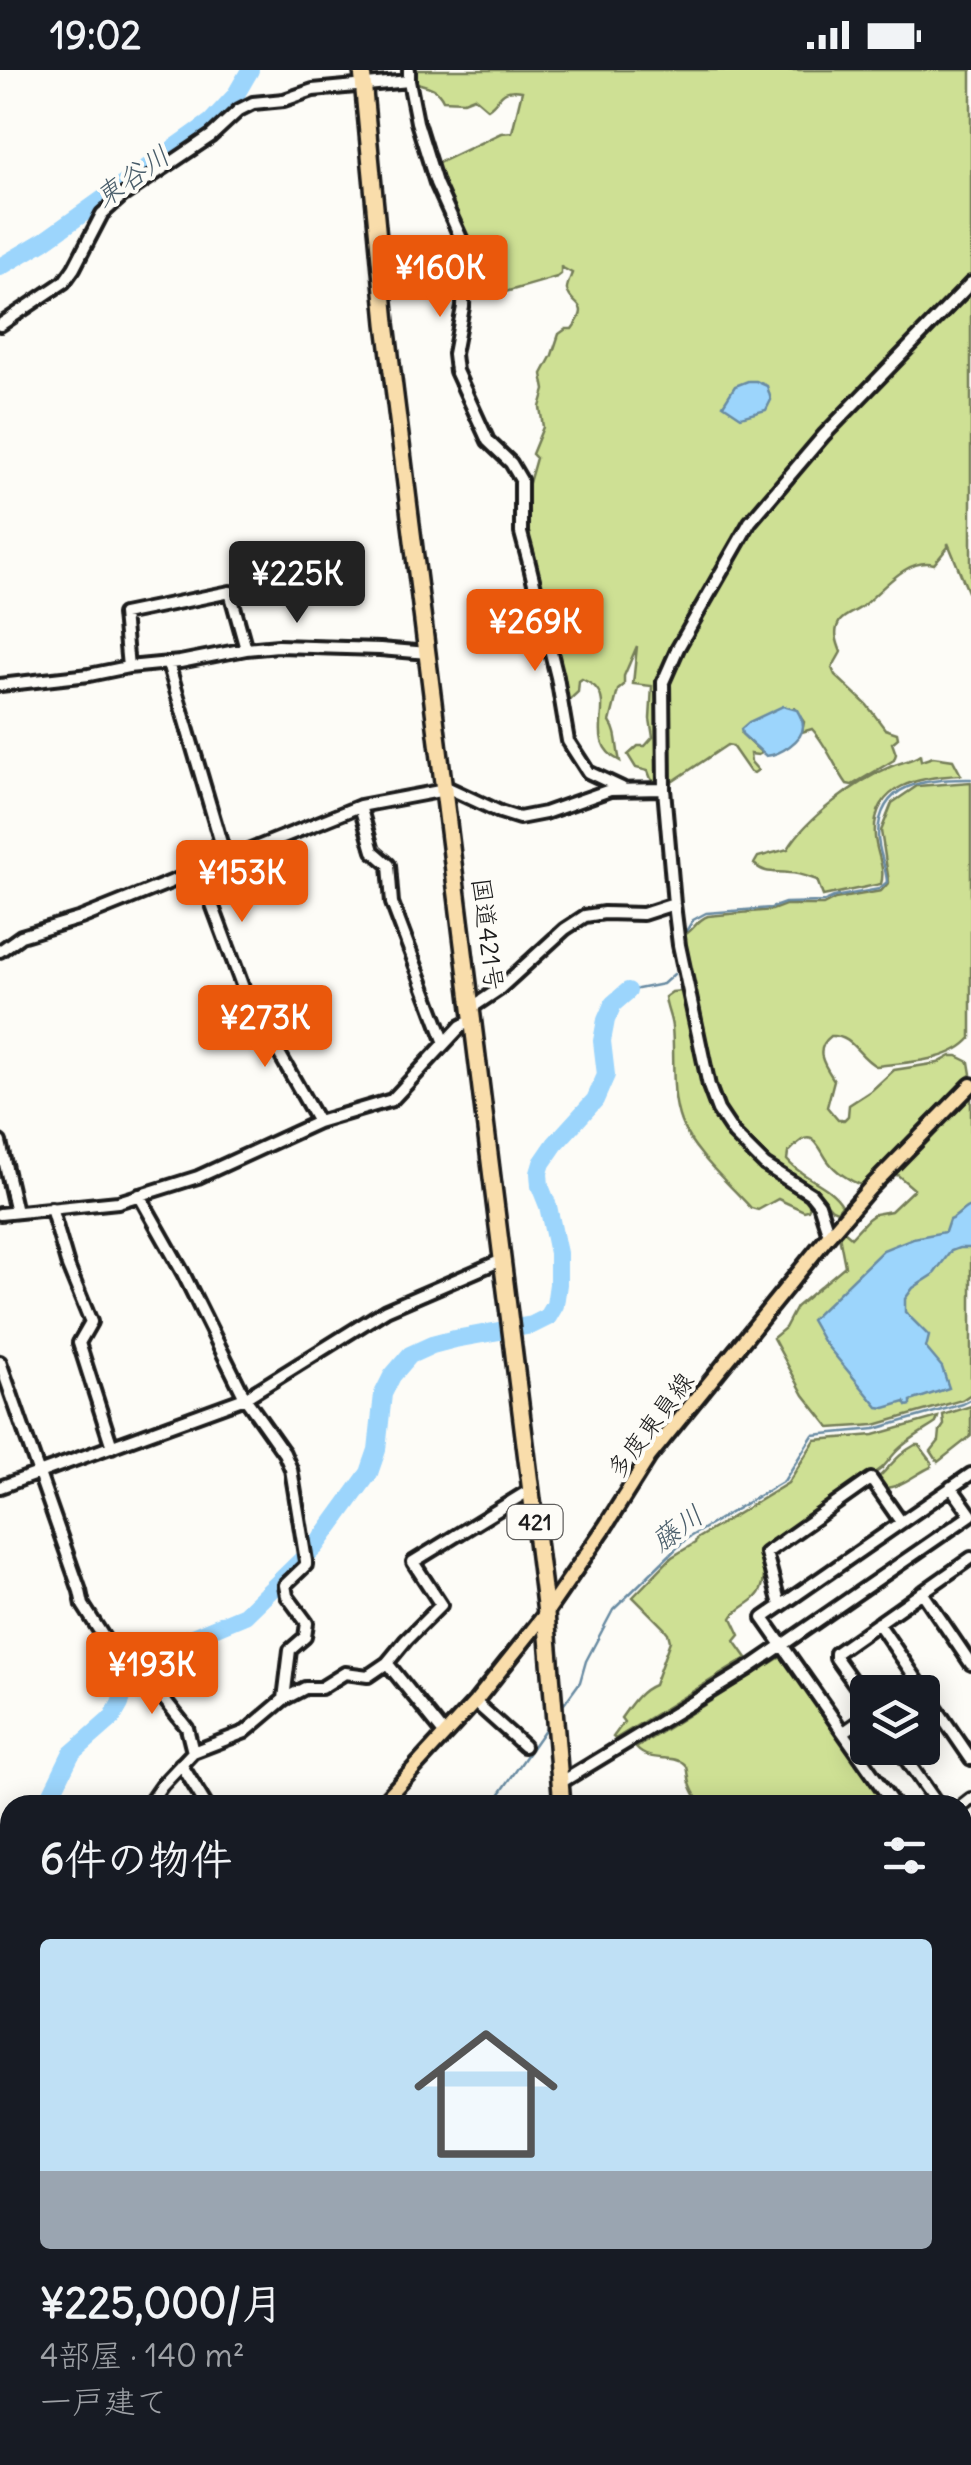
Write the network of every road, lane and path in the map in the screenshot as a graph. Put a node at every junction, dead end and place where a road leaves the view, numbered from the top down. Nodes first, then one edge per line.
1 (409, 76) edge
2 (363, 78) edge
3 (971, 282) edge
4 (0, 325) edge
5 (246, 649) junction
6 (428, 652) junction
7 (168, 663) junction
8 (128, 667) junction
9 (0, 685) edge
10 (444, 788) junction
11 (622, 788) junction
12 (664, 788) junction
13 (360, 806) junction
14 (226, 860) junction
15 (200, 872) junction
16 (674, 904) junction
17 (0, 951) edge
18 (472, 1014) junction
19 (445, 1043) junction
20 (971, 1085) edge
21 (318, 1122) junction
22 (0, 1142) edge
23 (140, 1196) junction
24 (51, 1208) junction
25 (16, 1212) junction
26 (0, 1214) edge
27 (830, 1234) junction
28 (502, 1260) junction
29 (0, 1362) edge
30 (245, 1398) junction
31 (112, 1448) junction
32 (39, 1473) junction
33 (971, 1474) edge
34 (0, 1487) edge
35 (952, 1487) junction
36 (530, 1490) junction
37 (971, 1515) edge
38 (901, 1522) junction
39 (969, 1563) edge
40 (922, 1592) junction
41 (780, 1606) junction
42 (546, 1613) junction
43 (878, 1623) junction
44 (783, 1645) junction
45 (387, 1663) junction
46 (971, 1664) edge
47 (850, 1676) edge
48 (284, 1699) junction
49 (475, 1702) junction
50 (850, 1728) edge
51 (844, 1732) junction
52 (445, 1735) junction
53 (524, 1746) dead end
54 (193, 1752) junction
55 (971, 1759) edge
56 (182, 1764) junction
57 (910, 1765) edge
58 (560, 1783) junction
59 (155, 1795) edge
60 (200, 1795) edge
61 (389, 1795) edge
62 (561, 1795) edge
63 (887, 1795) edge
64 (931, 1795) edge

1 - 2 street
1 - 11 street
2 - 4 street
2 - 6 highway, 国道421号 / 421
3 - 12 street
5 - 6 street
5 - 7 street
5 - 8 street
6 - 10 highway, 国道421号 / 421
7 - 8 street
7 - 14 street
8 - 9 street
10 - 11 street
10 - 13 street
10 - 18 highway, 国道421号 / 421
11 - 12 street
12 - 16 street
13 - 14 street
13 - 19 street
14 - 15 street
15 - 17 street
15 - 21 street
16 - 18 street
16 - 27 street
18 - 19 street
18 - 28 highway, 国道421号 / 421
19 - 21 street
20 - 27 main road, 多度東員線
21 - 23 street
22 - 25 street
23 - 24 street
23 - 30 street
24 - 25 street
24 - 31 street
25 - 26 street
27 - 42 main road, 多度東員線
28 - 30 street
28 - 36 highway, 国道421号 / 421
29 - 32 street
30 - 31 street
30 - 48 street
31 - 32 street
32 - 34 street
32 - 54 street
33 - 35 street
35 - 37 street
35 - 38 street
36 - 42 highway, 国道421号 / 421
36 - 45 street
37 - 44 street
38 - 41 street
38 - 41 street
39 - 40 street
40 - 43 street
40 - 46 street
41 - 44 street
42 - 49 main road, 多度東員線
42 - 58 highway, 国道421号 / 421
43 - 47 street
43 - 55 street
44 - 51 street
44 - 58 street
45 - 48 street
45 - 52 street
48 - 54 street
49 - 52 main road, 多度東員線
49 - 53 street
50 - 51 street
51 - 63 street
52 - 61 main road, 多度東員線
54 - 56 street
56 - 59 street
56 - 60 street
57 - 64 street
58 - 62 highway, 国道421号 / 421

